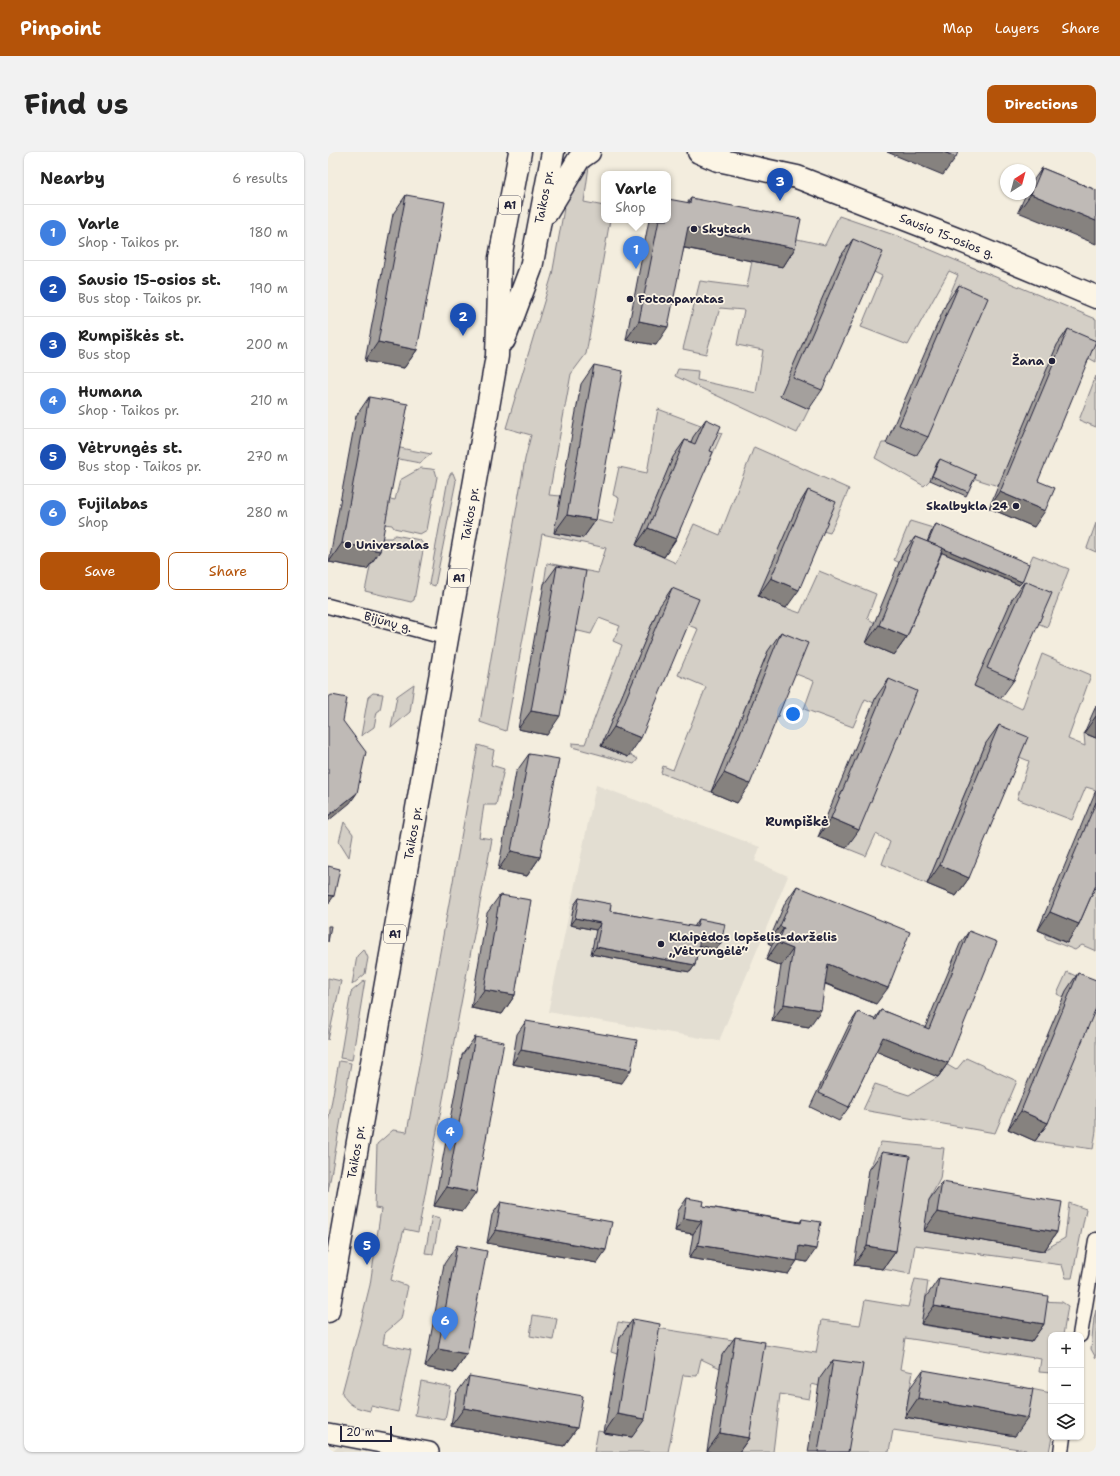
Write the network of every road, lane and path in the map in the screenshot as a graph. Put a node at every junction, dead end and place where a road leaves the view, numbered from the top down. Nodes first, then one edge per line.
1 (520, 152) edge
2 (553, 152) edge
3 (589, 152) edge
4 (699, 152) edge
5 (759, 152) edge
6 (797, 177) junction
7 (539, 225) junction
8 (1096, 297) edge
9 (497, 356) junction
10 (328, 606) edge
11 (448, 638) junction
12 (1096, 1240) edge
13 (328, 1311) edge
14 (1081, 1332) edge
15 (328, 1433) edge
16 (1062, 1440) edge
17 (429, 1452) edge
18 (1060, 1452) edge

1 - 9 main road, Taikos pr. / A1
2 - 7 main road, Taikos pr. / A1
3 - 7 main road
4 - 6 main road, Sausio 15-osios g.
5 - 6 main road, Sausio 15-osios g.
6 - 8 main road, Sausio 15-osios g.
7 - 9 main road, Taikos pr. / A1
9 - 11 main road, Taikos pr. / A1
10 - 11 street, Bijūnų g.
11 - 13 main road, Taikos pr. / A1
12 - 14 street
15 - 17 street
16 - 18 street

